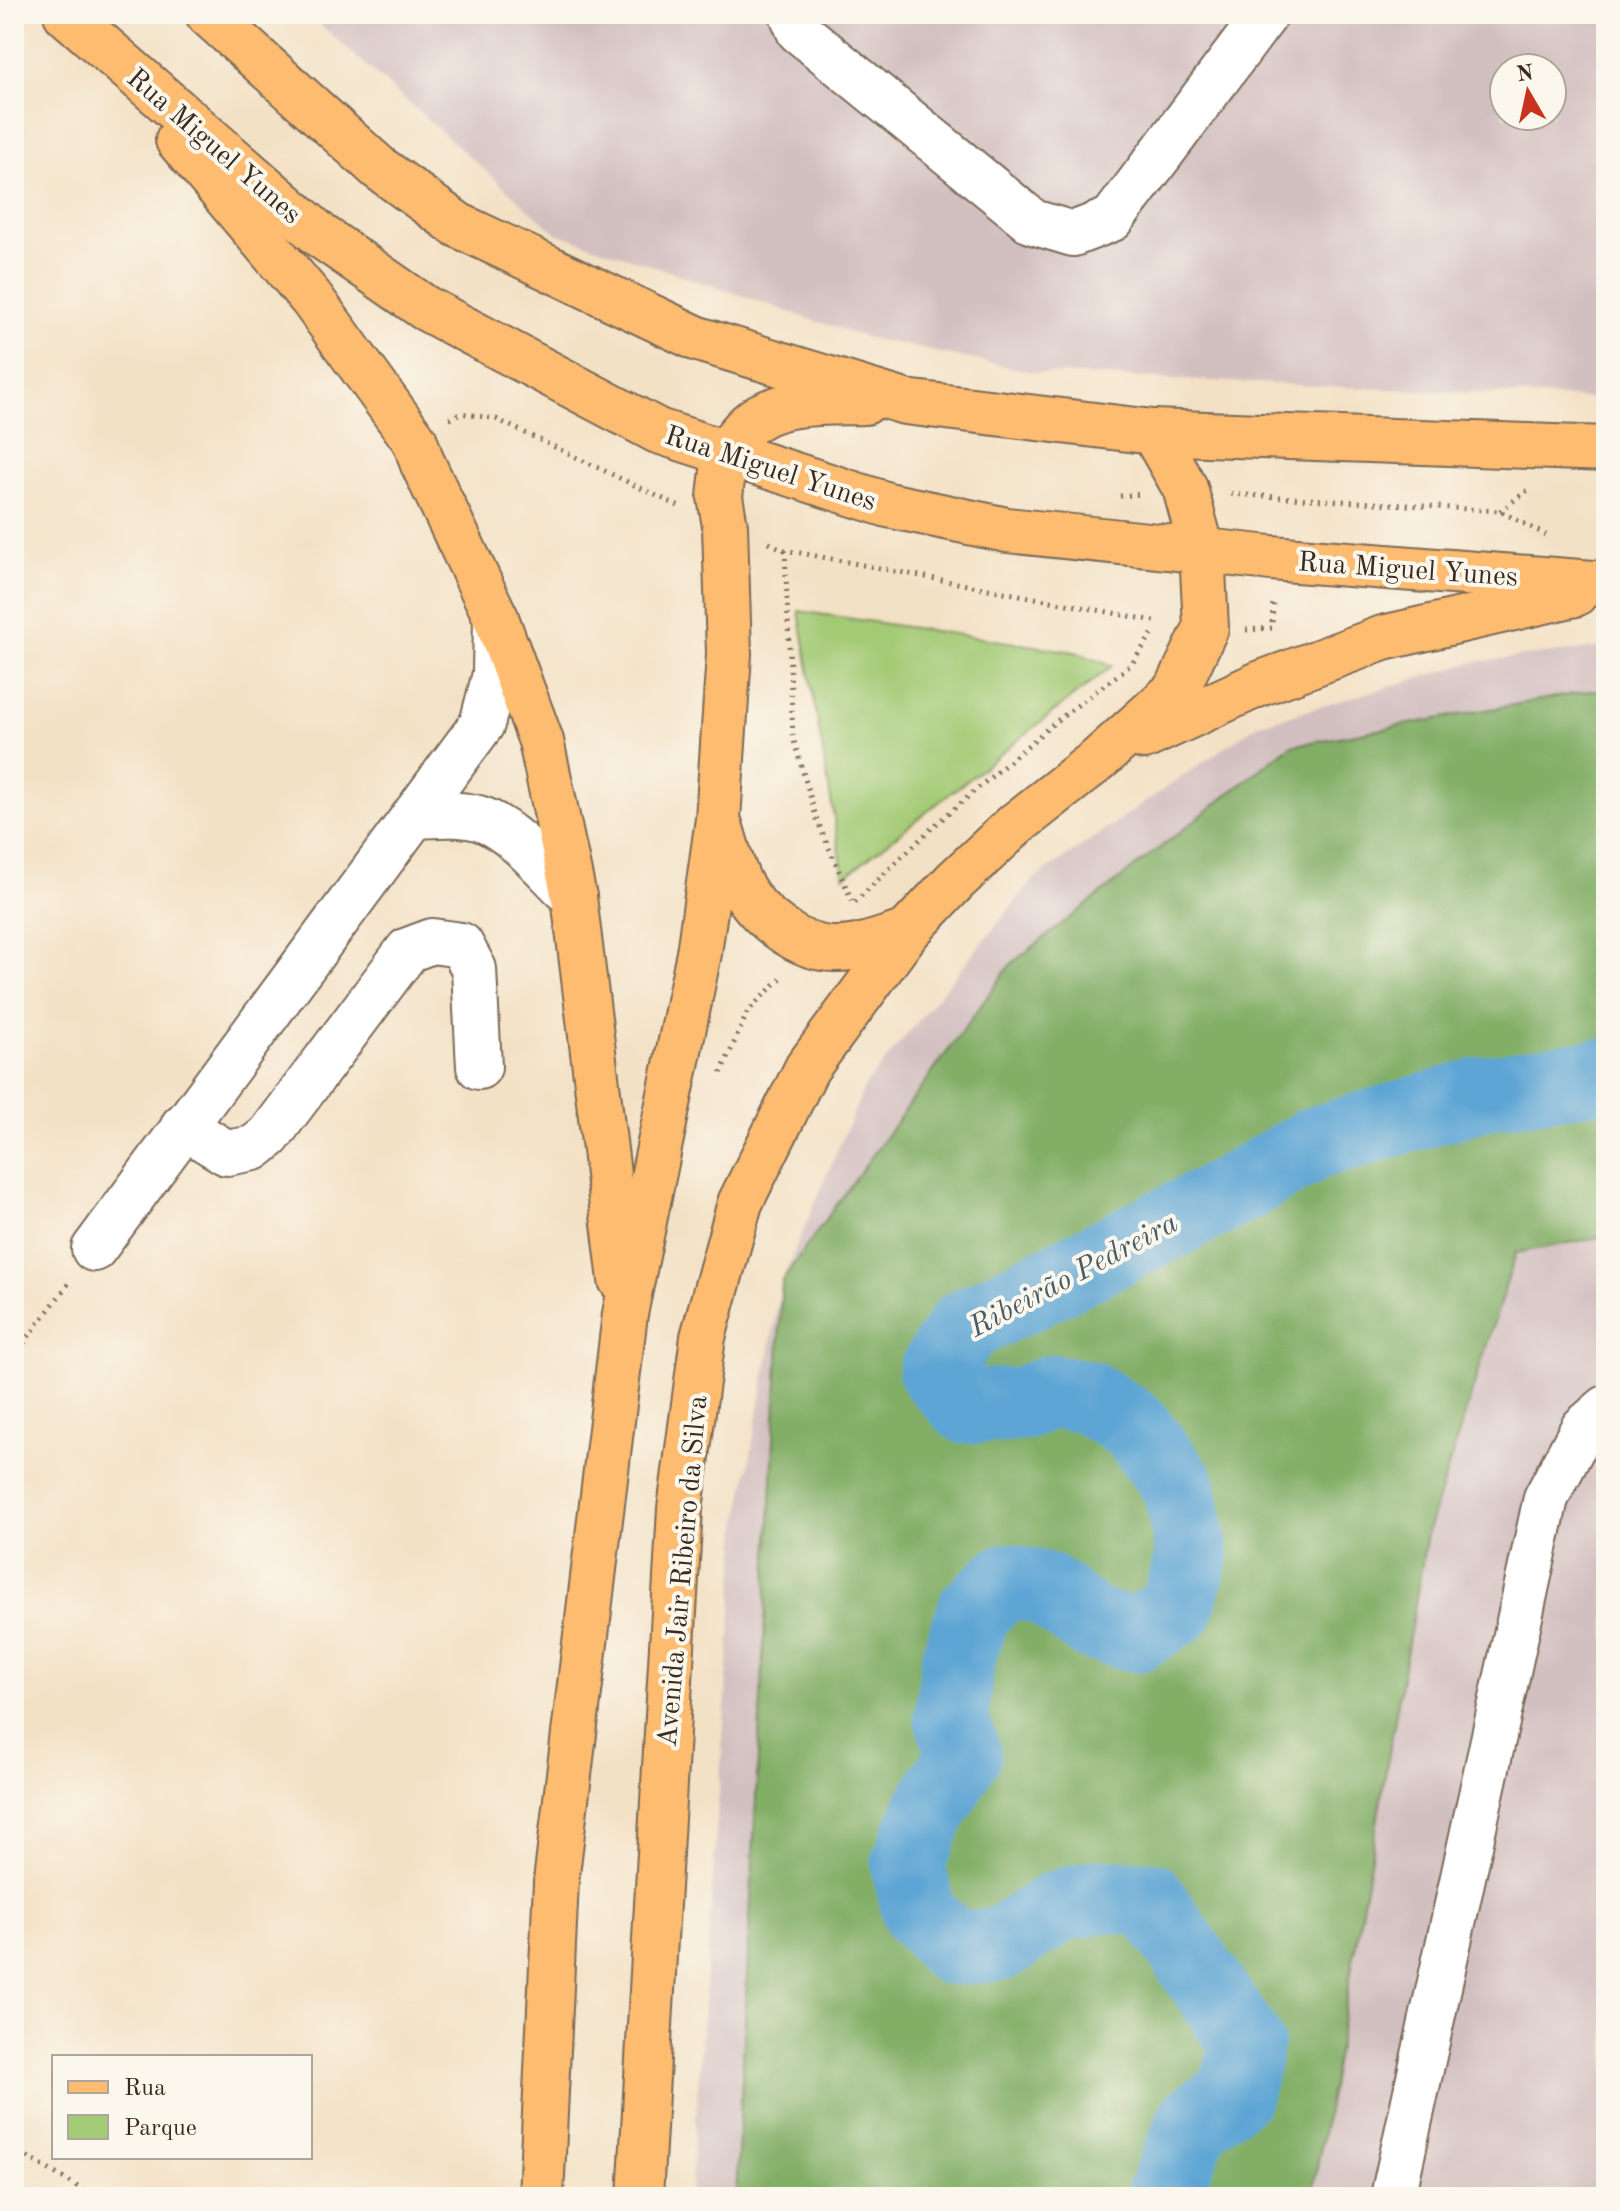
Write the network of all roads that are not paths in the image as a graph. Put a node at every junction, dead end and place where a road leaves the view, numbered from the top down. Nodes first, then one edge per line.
1 (208, 14) edge
2 (792, 14) edge
3 (1266, 14) edge
4 (79, 26) edge
5 (905, 402) junction
6 (1153, 432) junction
7 (1606, 449) edge
8 (725, 453) junction
9 (1202, 550) junction
10 (1606, 585) edge
11 (496, 618) junction
12 (1099, 759) junction
13 (416, 816) junction
14 (718, 819) junction
15 (574, 897) junction
16 (907, 932) junction
17 (479, 1067) dead end
18 (183, 1126) junction
19 (94, 1249) dead end
20 (625, 1314) junction
21 (1606, 1408) edge
22 (541, 2197) edge
23 (640, 2197) edge
24 (1393, 2197) edge

1 - 5 main road
2 - 3 lane
4 - 8 main road, Rua Miguel Yunes
4 - 11 main road
5 - 6 main road
5 - 8 main road
6 - 7 main road
6 - 9 main road, Avenida Jair Ribeiro da Silva
8 - 9 main road, Rua Miguel Yunes
8 - 14 main road
9 - 10 main road, Rua Miguel Yunes
9 - 12 main road, Avenida Jair Ribeiro da Silva
10 - 12 main road
11 - 13 lane
11 - 15 main road
12 - 16 main road, Avenida Jair Ribeiro da Silva
13 - 15 lane
13 - 18 lane
14 - 16 main road
14 - 20 main road
15 - 20 main road
16 - 23 main road, Avenida Jair Ribeiro da Silva
17 - 18 lane
18 - 19 lane
20 - 22 main road
21 - 24 lane

